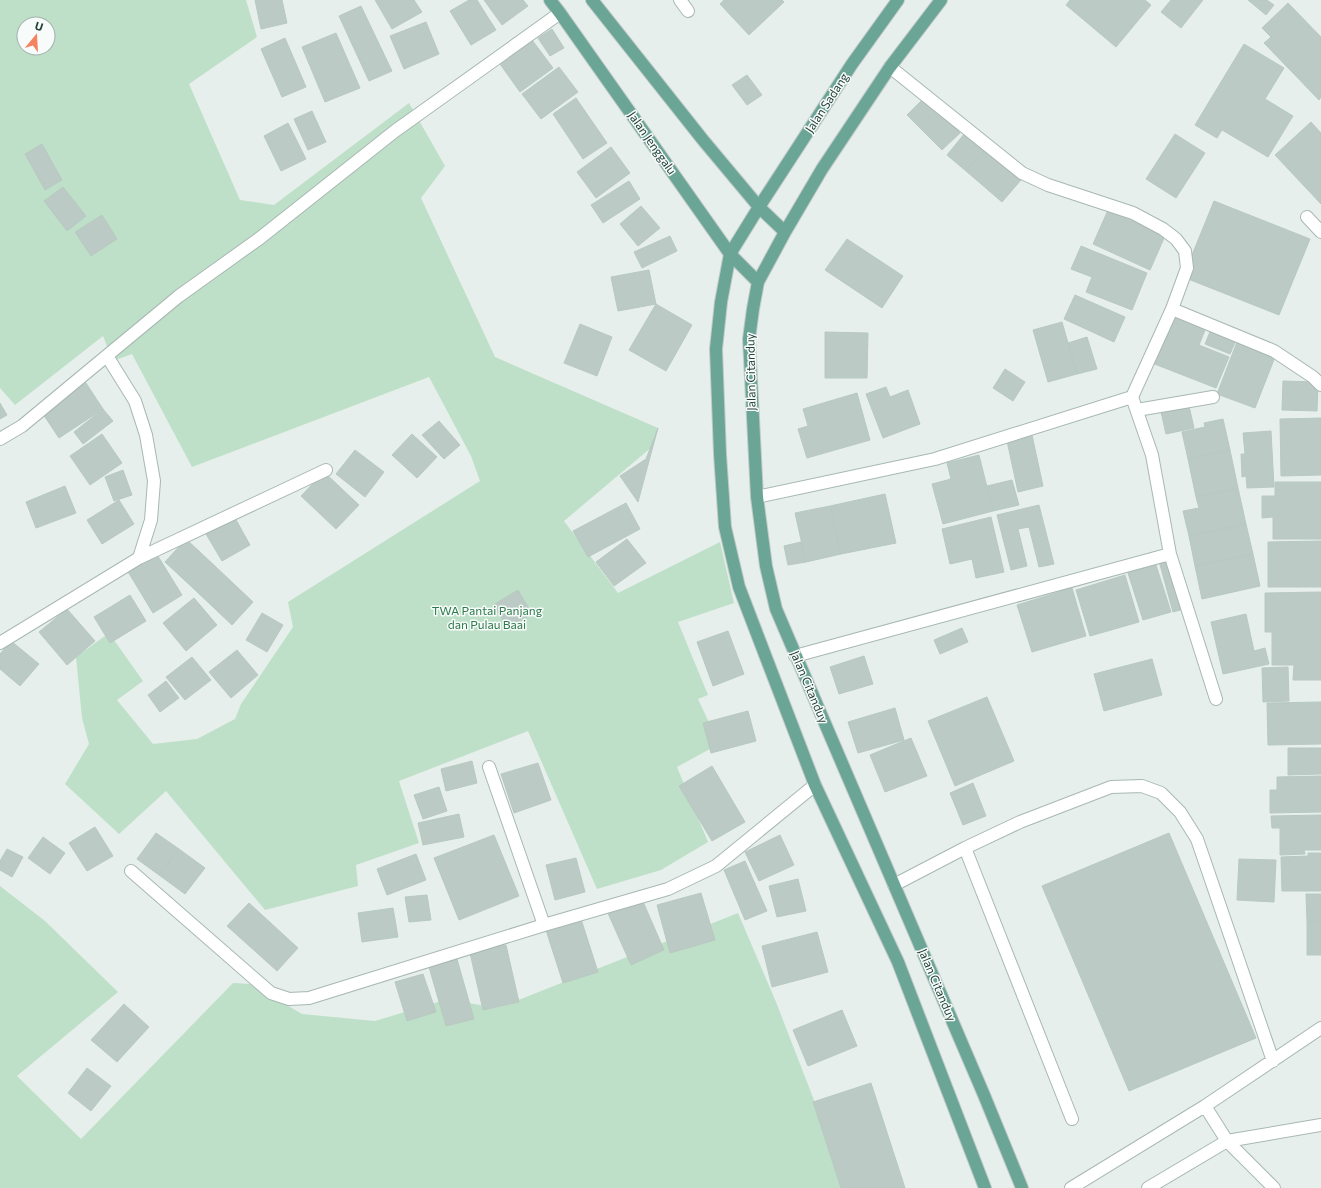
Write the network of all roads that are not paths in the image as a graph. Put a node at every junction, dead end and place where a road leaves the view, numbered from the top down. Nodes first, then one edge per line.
1 (550, 0) edge
2 (592, 0) edge
3 (680, 0) edge
4 (898, 0) edge
5 (941, 0) edge
6 (688, 11) dead end
7 (560, 13) junction
8 (890, 67) junction
9 (759, 207) junction
10 (1307, 217) dead end
11 (785, 232) junction
12 (1321, 232) edge
13 (730, 254) junction
14 (758, 282) junction
15 (1172, 309) junction
16 (107, 356) junction
17 (1321, 385) edge
18 (1132, 397) junction
19 (1213, 397) dead end
20 (1137, 410) junction
21 (0, 439) edge
22 (326, 470) dead end
23 (757, 497) junction
24 (1170, 554) junction
25 (139, 558) junction
26 (0, 643) edge
27 (795, 656) junction
28 (1216, 699) dead end
29 (489, 767) dead end
30 (816, 785) junction
31 (965, 848) junction
32 (131, 872) dead end
33 (894, 886) junction
34 (544, 925) junction
35 (1321, 1028) edge
36 (1273, 1061) junction
37 (1205, 1106) junction
38 (1072, 1119) dead end
39 (1321, 1125) edge
40 (1227, 1141) junction
41 (986, 1188) edge
42 (1022, 1188) edge
43 (1071, 1188) edge
44 (1148, 1188) edge
45 (1274, 1188) edge

1 - 7 main road, Jalan Jenggalu
2 - 9 main road
3 - 6 street
4 - 9 main road, Jalan Sadang
5 - 8 main road, Jalan Citanduy
7 - 13 main road, Jalan Jenggalu
7 - 16 street
8 - 11 main road, Jalan Citanduy
8 - 15 street
9 - 11 main road
9 - 13 main road
10 - 12 street
11 - 14 main road, Jalan Citanduy
13 - 14 main road, Jalan Jenggalu
13 - 30 main road
14 - 23 main road, Jalan Citanduy
15 - 17 street
15 - 18 street
16 - 21 street
16 - 25 street
18 - 20 street
18 - 23 street
19 - 20 street
20 - 24 street
22 - 25 street
23 - 27 main road, Jalan Citanduy
24 - 27 street
24 - 28 street
25 - 26 street
27 - 33 main road, Jalan Citanduy
29 - 34 street
30 - 34 street
30 - 41 main road
31 - 33 street
31 - 36 street
31 - 38 street
32 - 34 street
33 - 42 main road, Jalan Citanduy
35 - 36 street
36 - 37 street
37 - 40 street
37 - 43 street
39 - 40 street
40 - 44 street
40 - 45 street

